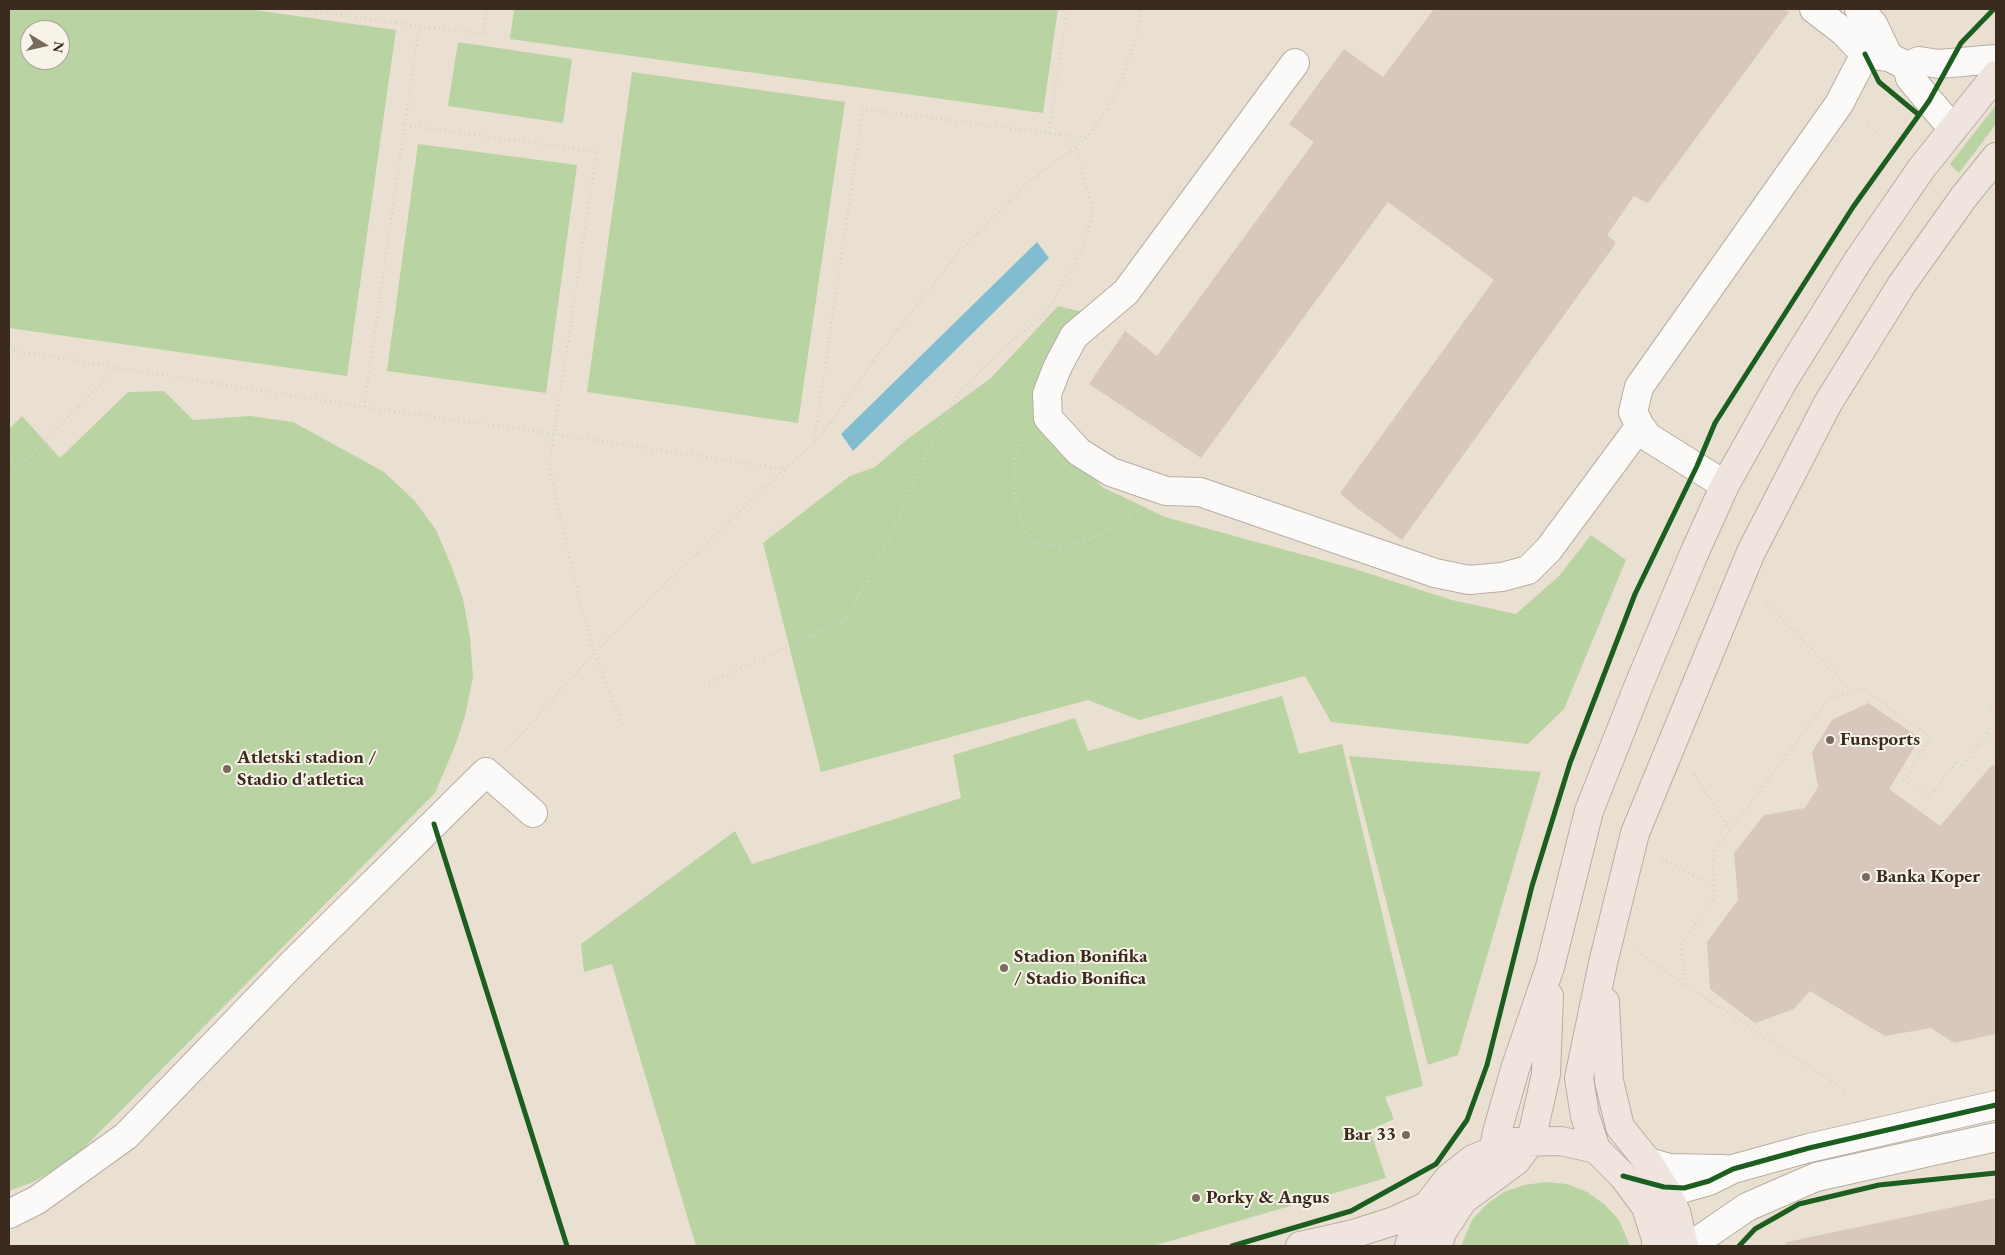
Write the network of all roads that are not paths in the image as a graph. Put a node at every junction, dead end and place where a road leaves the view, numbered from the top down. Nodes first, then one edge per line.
1 (1814, 9) edge
2 (1859, 9) edge
3 (1887, 59) junction
4 (1996, 59) edge
5 (1295, 63) dead end
6 (1996, 75) edge
7 (1952, 128) junction
8 (1996, 157) edge
9 (1640, 426) junction
10 (1725, 485) junction
11 (533, 813) dead end
12 (1603, 963) junction
13 (1550, 967) junction
14 (1996, 1105) edge
15 (1996, 1137) edge
16 (1531, 1141) junction
17 (1494, 1149) junction
18 (1596, 1149) junction
19 (1648, 1162) junction
20 (1733, 1169) junction
21 (1624, 1176) junction
22 (1664, 1187) junction
23 (1427, 1206) junction
24 (9, 1214) edge
25 (1300, 1246) edge
26 (1410, 1246) edge
27 (1438, 1246) edge
28 (1656, 1246) edge
29 (1684, 1246) edge
30 (1694, 1246) edge

1 - 3 street
2 - 3 street
3 - 4 street
3 - 7 street
3 - 9 street
5 - 9 street
6 - 7 main road
7 - 10 main road
8 - 12 main road
9 - 10 street
10 - 13 main road
11 - 24 street
12 - 18 main road
12 - 19 main road
13 - 16 main road
13 - 17 main road
14 - 20 street
15 - 30 street
16 - 17 main road
16 - 18 main road
16 - 27 main road
17 - 23 main road
18 - 21 main road
19 - 20 street
19 - 22 main road
20 - 22 street
21 - 22 street
21 - 28 main road
22 - 29 main road
23 - 25 main road
23 - 26 main road

